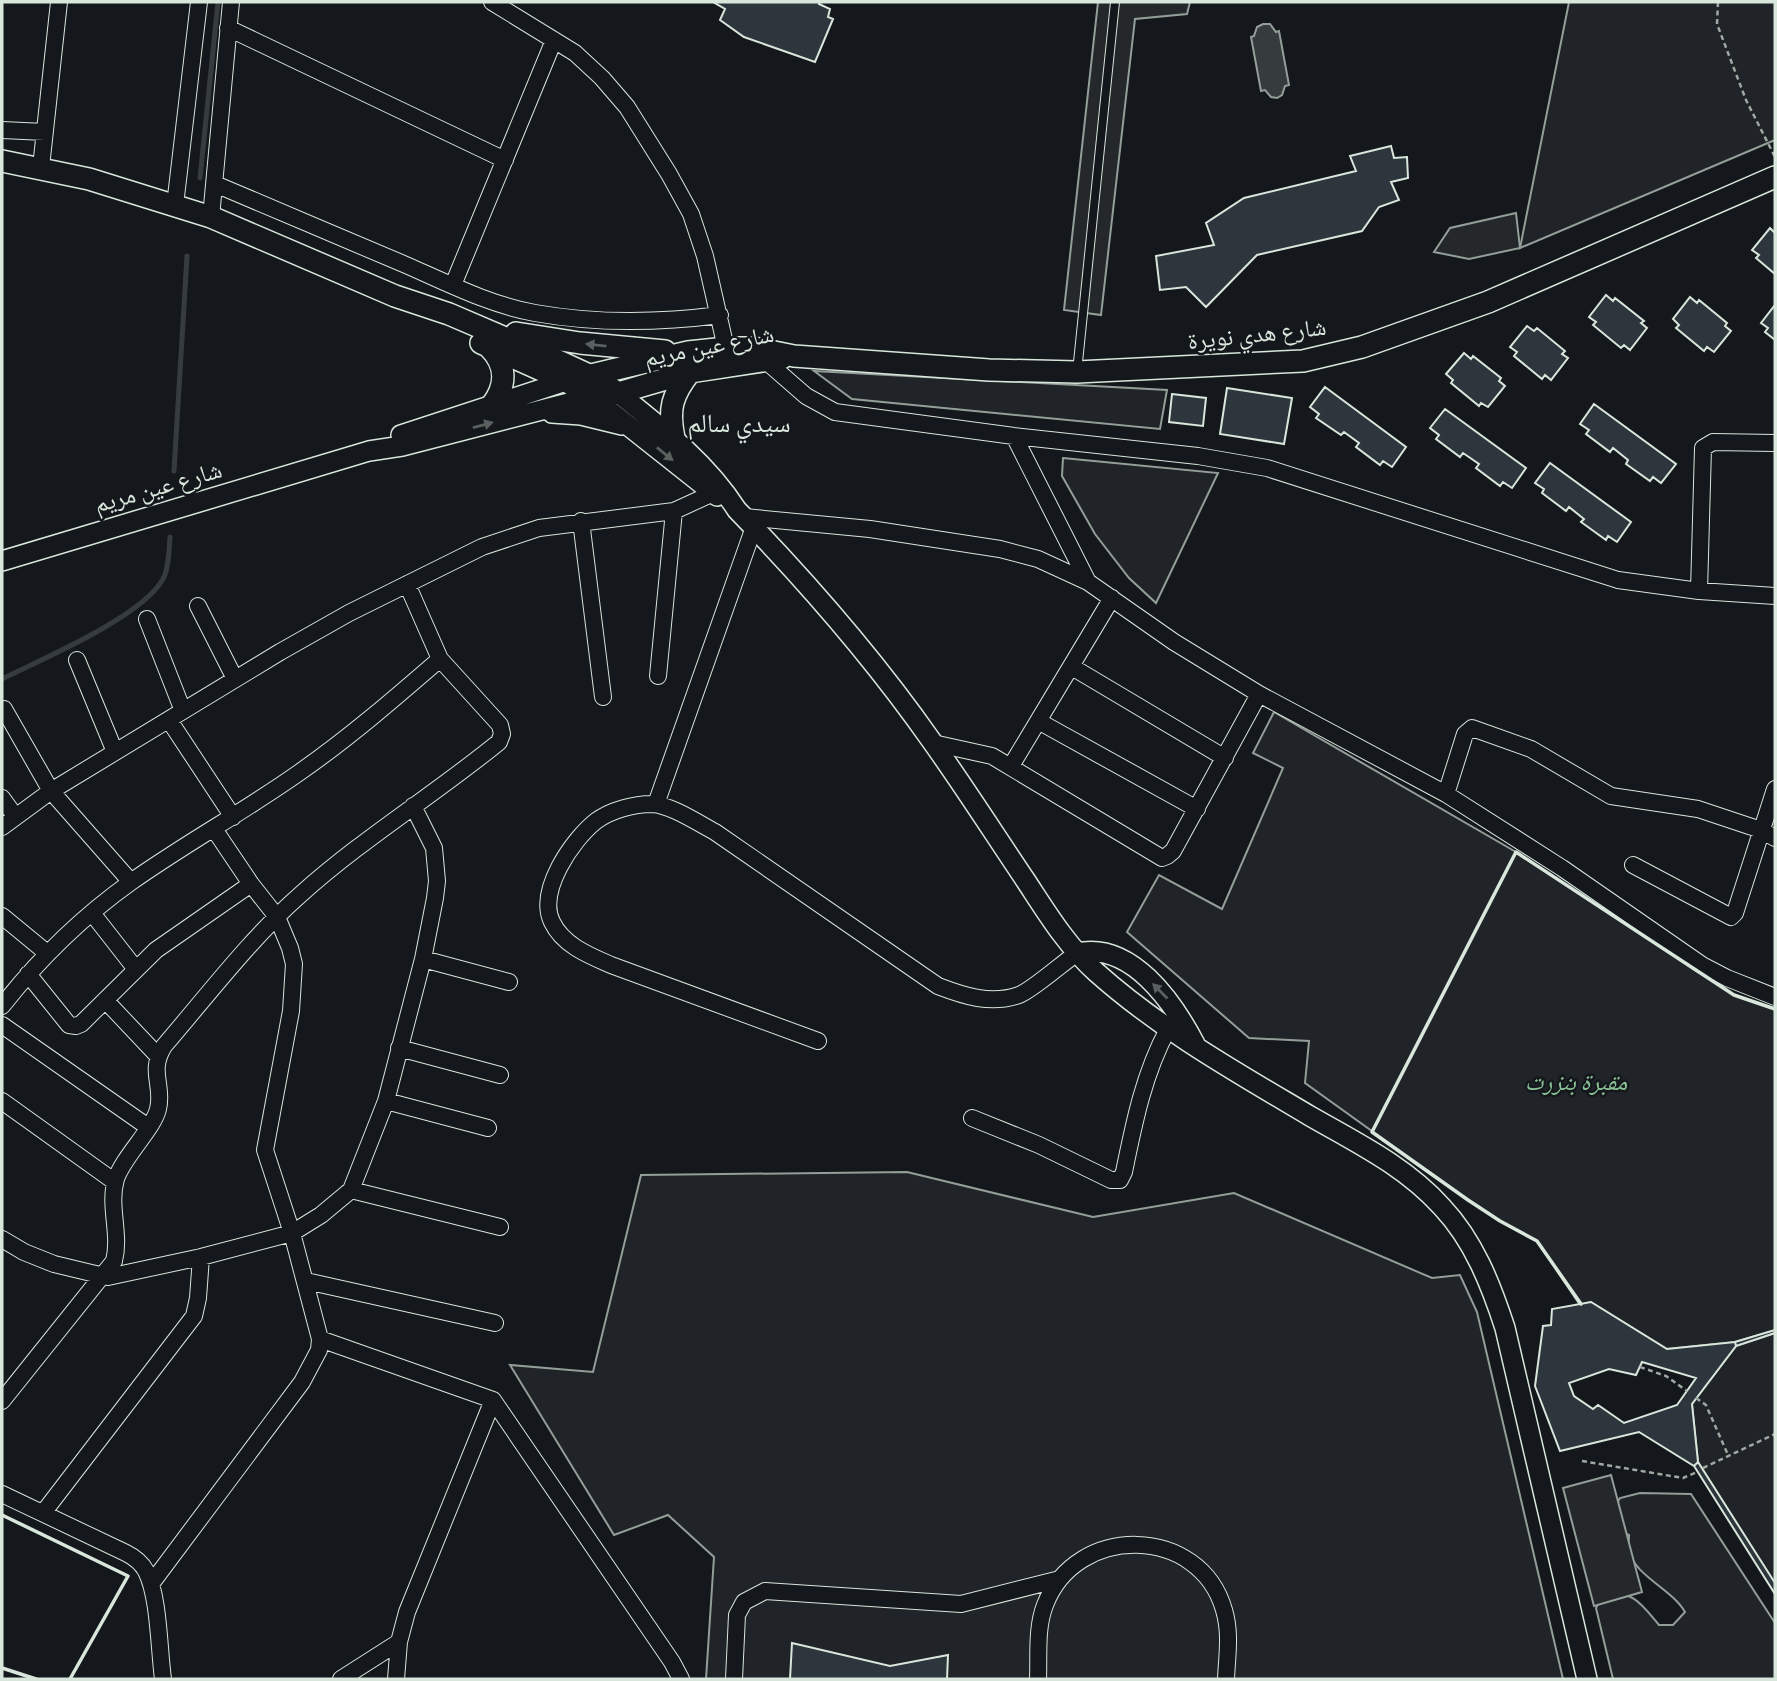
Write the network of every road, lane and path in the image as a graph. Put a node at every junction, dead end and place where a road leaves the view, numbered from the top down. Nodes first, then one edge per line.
1 (59, 2) edge
2 (189, 2) edge
3 (199, 2) edge
4 (231, 2) edge
5 (492, 2) edge
6 (1115, 2) edge
7 (1718, 2) edge
8 (228, 28) junction
9 (554, 40) junction
10 (2, 130) edge
11 (45, 132) junction
12 (1775, 157) edge
13 (505, 160) junction
14 (2, 161) edge
15 (41, 167) junction
16 (1775, 177) edge
17 (215, 184) junction
18 (175, 205) junction
19 (211, 217) junction
20 (453, 285) junction
21 (395, 296) junction
22 (720, 315) junction
23 (473, 325) junction
24 (487, 345) junction
25 (759, 355) junction
26 (794, 356) joint
27 (728, 357) junction
28 (689, 362) junction
29 (1077, 372) junction
30 (566, 381) junction
31 (592, 386) junction
32 (618, 393) junction
33 (492, 405) junction
34 (527, 413) junction
35 (633, 428) junction
36 (1014, 436) junction
37 (674, 438) junction
38 (1775, 443) edge
39 (369, 451) junction
40 (718, 491) junction
41 (674, 511) junction
42 (745, 518) junction
43 (581, 521) junction
44 (2, 561) edge
45 (1088, 582) junction
46 (407, 584) junction
47 (1699, 591) junction
48 (1775, 596) edge
49 (1112, 598) junction
50 (198, 606) dead end
51 (147, 618) dead end
52 (440, 659) junction
53 (77, 660) dead end
54 (1072, 667) junction
55 (658, 676) dead end
56 (234, 679) junction
57 (1259, 694) junction
58 (603, 697) dead end
59 (4, 709) dead end
60 (176, 716) junction
61 (1040, 722) junction
62 (933, 743) junction
63 (115, 752) junction
64 (1225, 758) junction
65 (1012, 766) junction
66 (1775, 789) edge
67 (51, 791) junction
68 (1446, 794) junction
69 (2, 798) edge
70 (656, 804) junction
71 (413, 806) junction
72 (1197, 808) junction
73 (15, 816) junction
74 (233, 817) junction
75 (2, 827) edge
76 (214, 829) junction
77 (1768, 834) edge
78 (1633, 865) dead end
79 (131, 882) junction
80 (251, 884) junction
81 (92, 913) junction
82 (2, 916) edge
83 (277, 917) junction
84 (47, 953) junction
85 (1077, 953) junction
86 (423, 959) junction
87 (135, 968) junction
88 (29, 974) junction
89 (509, 982) dead end
90 (1775, 997) edge
91 (105, 1000) junction
92 (2, 1006) edge
93 (2, 1025) edge
94 (1168, 1028) junction
95 (818, 1041) dead end
96 (399, 1048) junction
97 (1197, 1048) junction
98 (158, 1056) junction
99 (500, 1075) dead end
100 (2, 1101) edge
101 (386, 1101) junction
102 (972, 1118) dead end
103 (148, 1127) junction
104 (488, 1128) dead end
105 (115, 1182) junction
106 (351, 1190) junction
107 (500, 1227) dead end
108 (292, 1233) junction
109 (3, 1243) edge
110 (201, 1257) junction
111 (102, 1277) junction
112 (306, 1281) junction
113 (495, 1323) dead end
114 (320, 1339) junction
115 (1640, 1367) dead end
116 (1687, 1391) dead end
117 (1696, 1398) dead end
118 (493, 1400) junction
119 (2, 1401) edge
120 (1775, 1434) edge
121 (1729, 1456) junction
122 (1582, 1461) dead end
123 (1703, 1468) dead end
124 (1697, 1472) dead end
125 (2, 1494) edge
126 (43, 1513) junction
127 (1060, 1579) junction
128 (151, 1584) junction
129 (399, 1642) junction
130 (163, 1679) edge
131 (341, 1679) edge
132 (396, 1679) edge
133 (681, 1679) edge
134 (734, 1679) edge
135 (1038, 1679) edge
136 (1226, 1679) edge
137 (1587, 1679) edge

1 - 11 street
2 - 3 street
3 - 18 street
4 - 8 street
5 - 9 street
6 - 29 lane
7 - 12 path
8 - 13 street
8 - 17 street
9 - 13 street
9 - 22 street
10 - 11 street
11 - 15 street
13 - 20 street
14 - 15 main road
15 - 18 main road
16 - 29 main road, شارع هدي نويرة
17 - 19 street
17 - 20 street
18 - 19 main road
19 - 21 main road
20 - 22 street
21 - 23 main road
21 - 24 main road
22 - 27 street
28 -> 23 main road
23 - 31 main road
24 - 30 main road
24 - 33 main road
25 - 26 main road, شارع عين مريم
25 - 27 main road, شارع عين مريم
25 - 36 street
26 - 29 main road, شارع هدي نويرة
27 - 28 main road, شارع عين مريم
28 - 31 main road, شارع عين مريم
28 - 32 main road, شارع عين مريم
28 - 37 main road
30 - 31 main road, شارع عين مريم
30 - 33 street, شارع عين مريم
31 - 32 main road
31 - 34 street, شارع عين مريم
31 - 35 street
32 - 37 street
33 - 39 street, شارع عين مريم
34 - 35 street
39 -> 34 street, شارع عين مريم
35 -> 40 street
36 - 45 street
36 - 47 street
37 - 40 street
38 - 47 street
39 - 44 street, شارع عين مريم
40 - 41 street
40 - 42 street
41 - 43 street
41 - 55 street
42 - 45 street
42 - 62 street
42 - 70 street
43 - 46 street
43 - 58 street
45 - 49 street
46 - 52 street
46 - 56 street
47 - 48 street
49 - 54 street
49 - 57 street
50 - 56 street
51 - 60 street
52 - 71 street
52 - 74 street
53 - 63 street
54 - 61 street
54 - 64 street
56 - 60 street
57 - 64 street
57 - 68 street
59 - 67 street
60 - 63 street
60 - 74 street
61 - 65 street
61 - 72 street
62 - 65 street
62 - 85 street
63 - 67 street
64 - 72 street
65 - 72 street
66 - 77 street
67 - 73 street
67 - 79 street
68 - 77 street
68 - 90 street
69 - 73 street
70 - 85 street
70 - 95 street
71 - 83 street
71 - 86 street
73 - 75 street
74 - 76 street
76 - 79 street
76 - 80 street
77 - 78 street
79 - 81 street
80 - 83 street
80 - 87 street
81 - 84 street
81 - 87 street
82 - 84 street
83 - 98 street
83 - 108 street
84 - 88 street
85 - 94 street
97 -> 85 street
86 - 89 street
86 - 96 street
87 - 91 street
88 - 91 street
88 - 92 street
91 - 98 street
93 - 103 street
94 - 97 street
94 - 102 street
96 - 99 street
96 - 101 street
97 - 137 street
98 - 103 street
100 - 105 street
101 - 104 street
101 - 106 street
103 - 105 street
105 - 111 street
106 - 107 street
106 - 108 street
108 - 110 street
108 - 112 street
109 - 111 street
110 - 111 street
110 - 126 street
111 - 119 street
112 - 113 street
112 - 114 street
114 - 118 street
114 - 128 street
115 - 116 path
117 - 121 path
118 - 129 street
118 - 133 street
120 - 121 path
121 - 123 path
122 - 124 path
125 - 126 street
126 - 128 street
127 - 134 street
127 - 135 street
127 - 136 street
128 - 130 street
129 - 131 street
129 - 132 street

